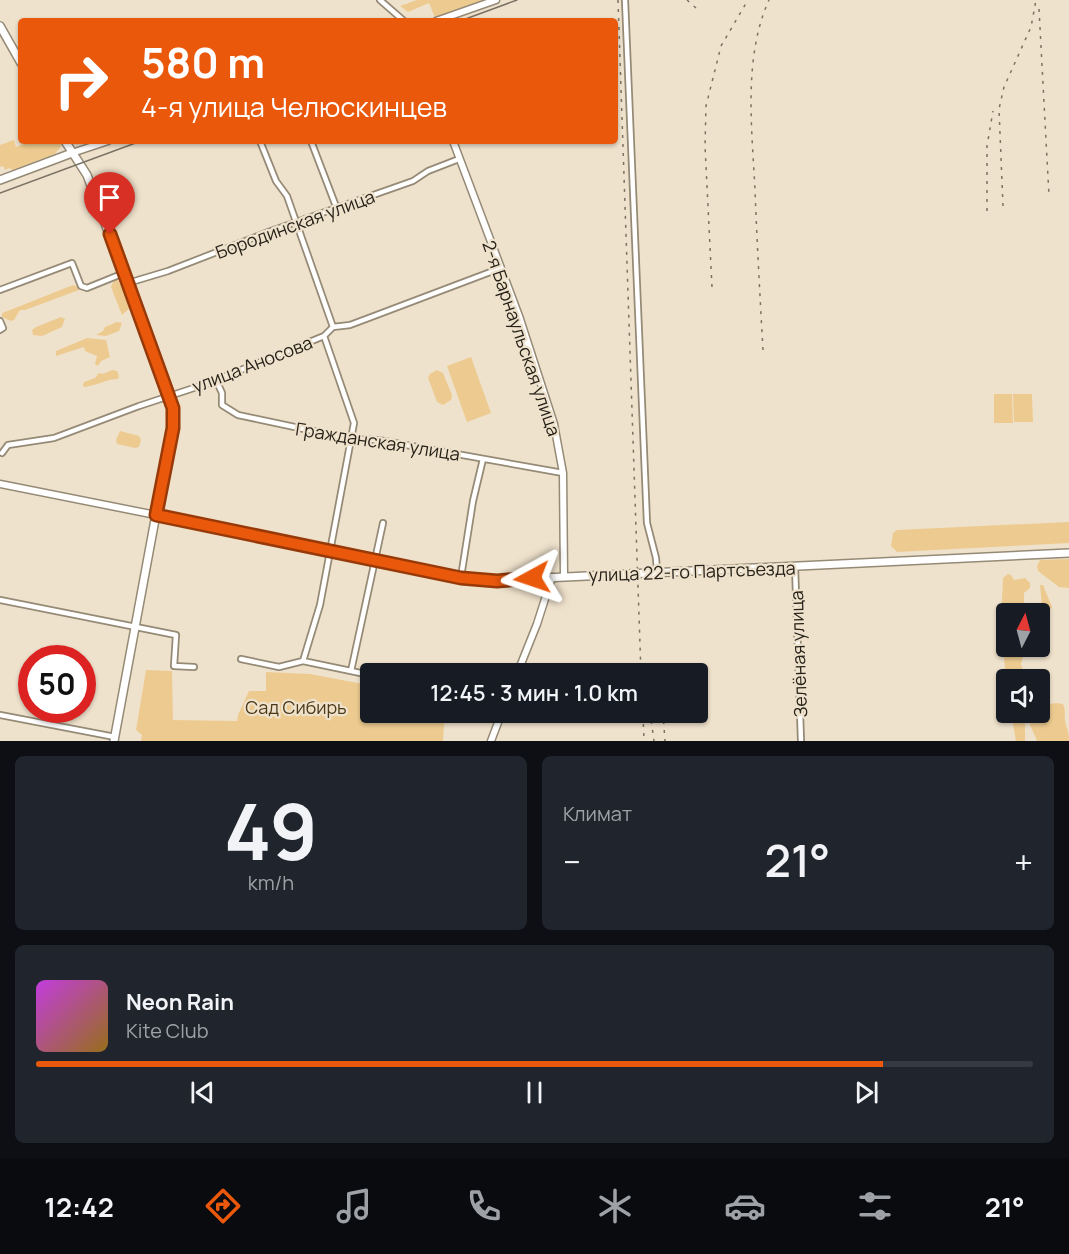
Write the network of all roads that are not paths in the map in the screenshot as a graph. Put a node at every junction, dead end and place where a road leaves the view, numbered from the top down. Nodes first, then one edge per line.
1 (380, 0) edge
2 (496, 0) edge
3 (625, 0) edge
4 (401, 18) edge
5 (445, 18) edge
6 (0, 26) edge
7 (18, 58) edge
8 (67, 144) edge
9 (99, 144) edge
10 (261, 144) edge
11 (312, 144) edge
12 (454, 144) edge
13 (72, 153) junction
14 (459, 159) junction
15 (0, 180) edge
16 (337, 209) junction
17 (296, 223) junction
18 (501, 268) junction
19 (125, 273) junction
20 (128, 283) junction
21 (0, 290) edge
22 (0, 321) edge
23 (333, 327) junction
24 (0, 330) edge
25 (324, 336) junction
26 (216, 380) junction
27 (169, 396) junction
28 (351, 439) junction
29 (1, 452) edge
30 (483, 459) junction
31 (563, 473) junction
32 (0, 484) edge
33 (156, 515) junction
34 (383, 523) dead end
35 (330, 550) junction
36 (1069, 553) edge
37 (375, 560) junction
38 (795, 566) junction
39 (657, 572) junction
40 (564, 576) junction
41 (552, 577) junction
42 (461, 578) junction
43 (0, 600) edge
44 (134, 626) junction
45 (241, 659) dead end
46 (303, 661) junction
47 (522, 663) edge
48 (194, 667) dead end
49 (351, 671) junction
50 (360, 673) edge
51 (0, 715) edge
52 (498, 723) edge
53 (115, 739) edge
54 (491, 741) edge
55 (801, 741) edge

1 - 4 street
2 - 5 street
3 - 39 street
6 - 7 main road
8 - 13 main road
9 - 13 street
10 - 17 street
11 - 16 street
12 - 14 street, 2-я Барнаульская улица
13 - 15 main road
13 - 19 main road
14 - 16 street, Бородинская улица
14 - 18 street, 2-я Барнаульская улица
16 - 17 street, Бородинская улица
17 - 20 street, Бородинская улица
17 - 23 street
18 - 23 street, улица Аносова
18 - 31 street, 2-я Барнаульская улица
19 - 20 main road
19 - 21 street
20 - 27 main road
22 - 24 street
23 - 25 street, улица Аносова
25 - 26 street, улица Аносова
25 - 28 street
26 - 27 street, улица Аносова
26 - 28 street, Гражданская улица
27 - 29 street, улица Аносова
27 - 33 main road
28 - 30 street, Гражданская улица
28 - 35 street
30 - 31 street, Гражданская улица
30 - 42 street
31 - 40 street, 2-я Барнаульская улица
32 - 33 street, улица 22-го Партсъезда
33 - 35 main road, улица 22-го Партсъезда
33 - 44 main road
34 - 37 street
35 - 37 main road, улица 22-го Партсъезда
35 - 46 street
36 - 38 main road, улица 22-го Партсъезда
37 - 42 main road, улица 22-го Партсъезда
37 - 49 street
38 - 39 main road, улица 22-го Партсъезда
38 - 55 street, Зелёная улица
39 - 40 main road, улица 22-го Партсъезда
40 - 41 main road, улица 22-го Партсъезда
41 - 42 main road, улица 22-го Партсъезда
41 - 47 street
43 - 44 street
44 - 48 street
44 - 53 main road
45 - 46 street
46 - 49 street
49 - 50 street
51 - 53 street
52 - 54 street

